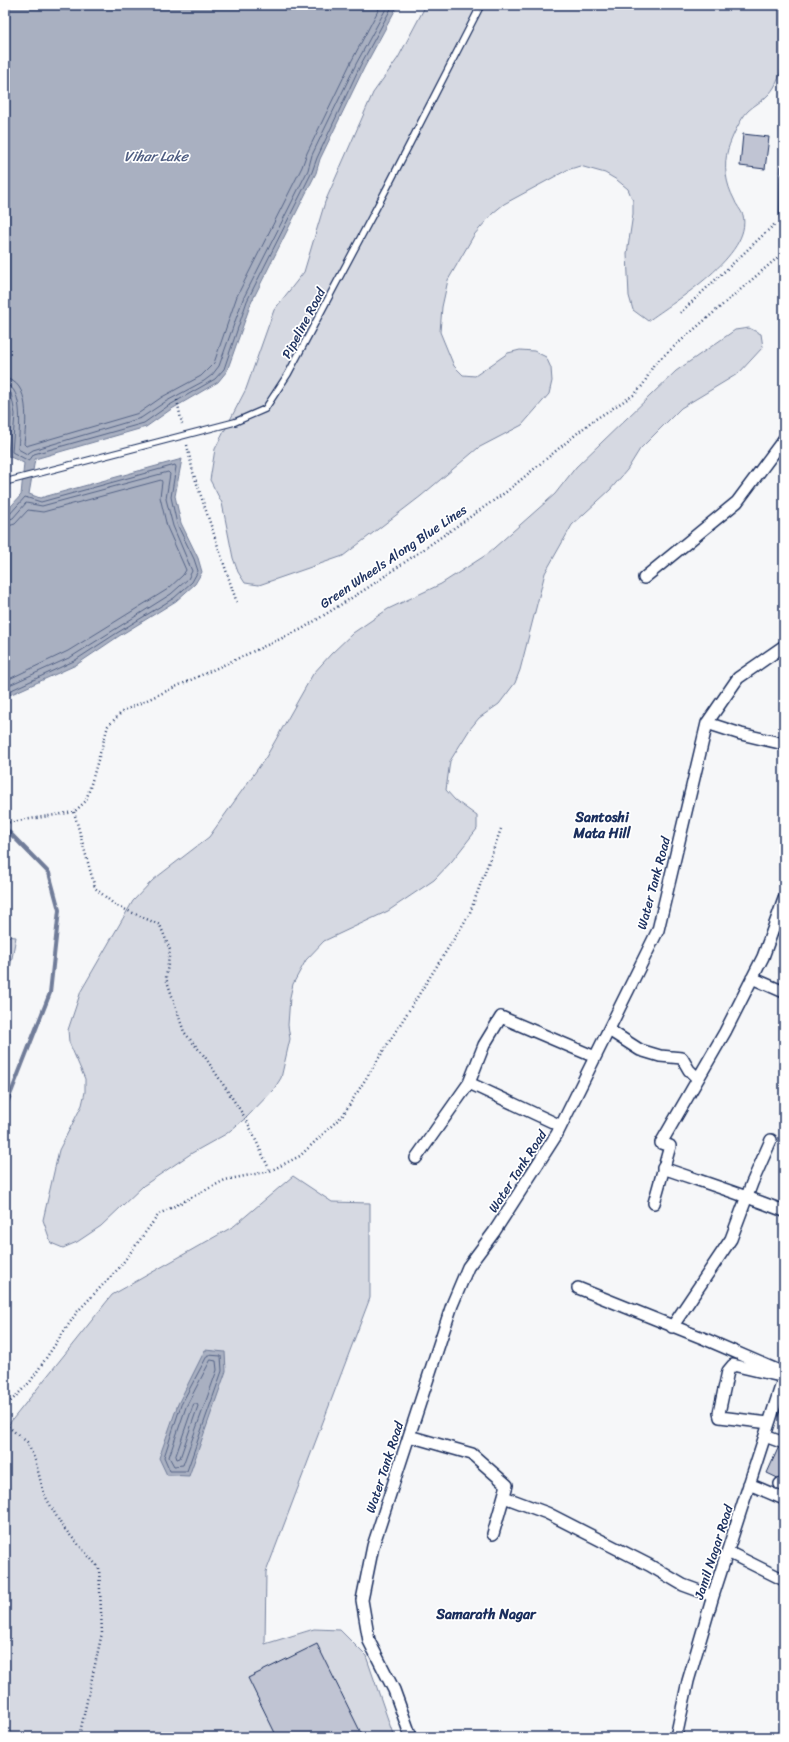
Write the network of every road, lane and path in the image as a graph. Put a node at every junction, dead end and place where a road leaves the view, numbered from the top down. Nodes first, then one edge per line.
1 (481, 5) edge
2 (784, 168) edge
3 (782, 217) joint
4 (784, 252) edge
5 (680, 313) dead end
6 (177, 400) dead end
7 (182, 424) dead end
8 (784, 439) edge
9 (187, 445) dead end
10 (5, 482) edge
11 (644, 578) dead end
12 (238, 603) dead end
13 (784, 646) edge
14 (706, 723) junction
15 (784, 744) edge
16 (74, 812) junction
17 (5, 823) edge
18 (501, 829) dead end
19 (784, 899) edge
20 (752, 978) junction
21 (784, 992) edge
22 (609, 1030) junction
23 (595, 1057) junction
24 (698, 1079) junction
25 (469, 1083) junction
26 (561, 1126) junction
27 (772, 1140) dead end
28 (416, 1158) dead end
29 (663, 1168) junction
30 (270, 1171) junction
31 (747, 1196) junction
32 (654, 1203) dead end
33 (784, 1211) edge
34 (578, 1288) dead end
35 (672, 1327) junction
36 (784, 1373) edge
37 (784, 1377) edge
38 (5, 1406) edge
39 (769, 1423) junction
40 (5, 1424) edge
41 (409, 1436) junction
42 (765, 1436) junction
43 (784, 1443) edge
44 (749, 1484) junction
45 (504, 1498) junction
46 (784, 1499) edge
47 (493, 1534) dead end
48 (728, 1552) junction
49 (784, 1580) edge
50 (713, 1596) junction
51 (79, 1737) edge
52 (411, 1737) edge
53 (676, 1737) edge

1 - 10 lane, Pipeline Road
2 - 3 lane
3 - 5 path
4 - 16 path, Green Wheels Along Blue Lines
6 - 7 path
8 - 11 street
9 - 12 path
13 - 14 street, Water Tank Road
14 - 15 street
14 - 22 street, Water Tank Road
16 - 17 path
16 - 30 path
18 - 30 path
19 - 20 street
20 - 21 street
20 - 24 street
22 - 23 street, Water Tank Road
22 - 24 street
23 - 25 street
23 - 26 street, Water Tank Road
24 - 29 street
25 - 26 street
25 - 28 street
26 - 41 street, Water Tank Road
27 - 31 street
29 - 31 street
29 - 32 street
30 - 38 path
31 - 33 street
31 - 35 street
34 - 35 street
35 - 36 street
37 - 39 street, Jamil Nagar Road
37 - 39 street
39 - 42 street, Jamil Nagar Road
40 - 51 path
41 - 45 street
41 - 52 street, Water Tank Road
42 - 43 street
42 - 44 street, Jamil Nagar Road
44 - 46 street
44 - 48 street, Jamil Nagar Road
45 - 47 street
45 - 50 street
48 - 49 street
48 - 50 street, Jamil Nagar Road
50 - 53 street, Jamil Nagar Road

